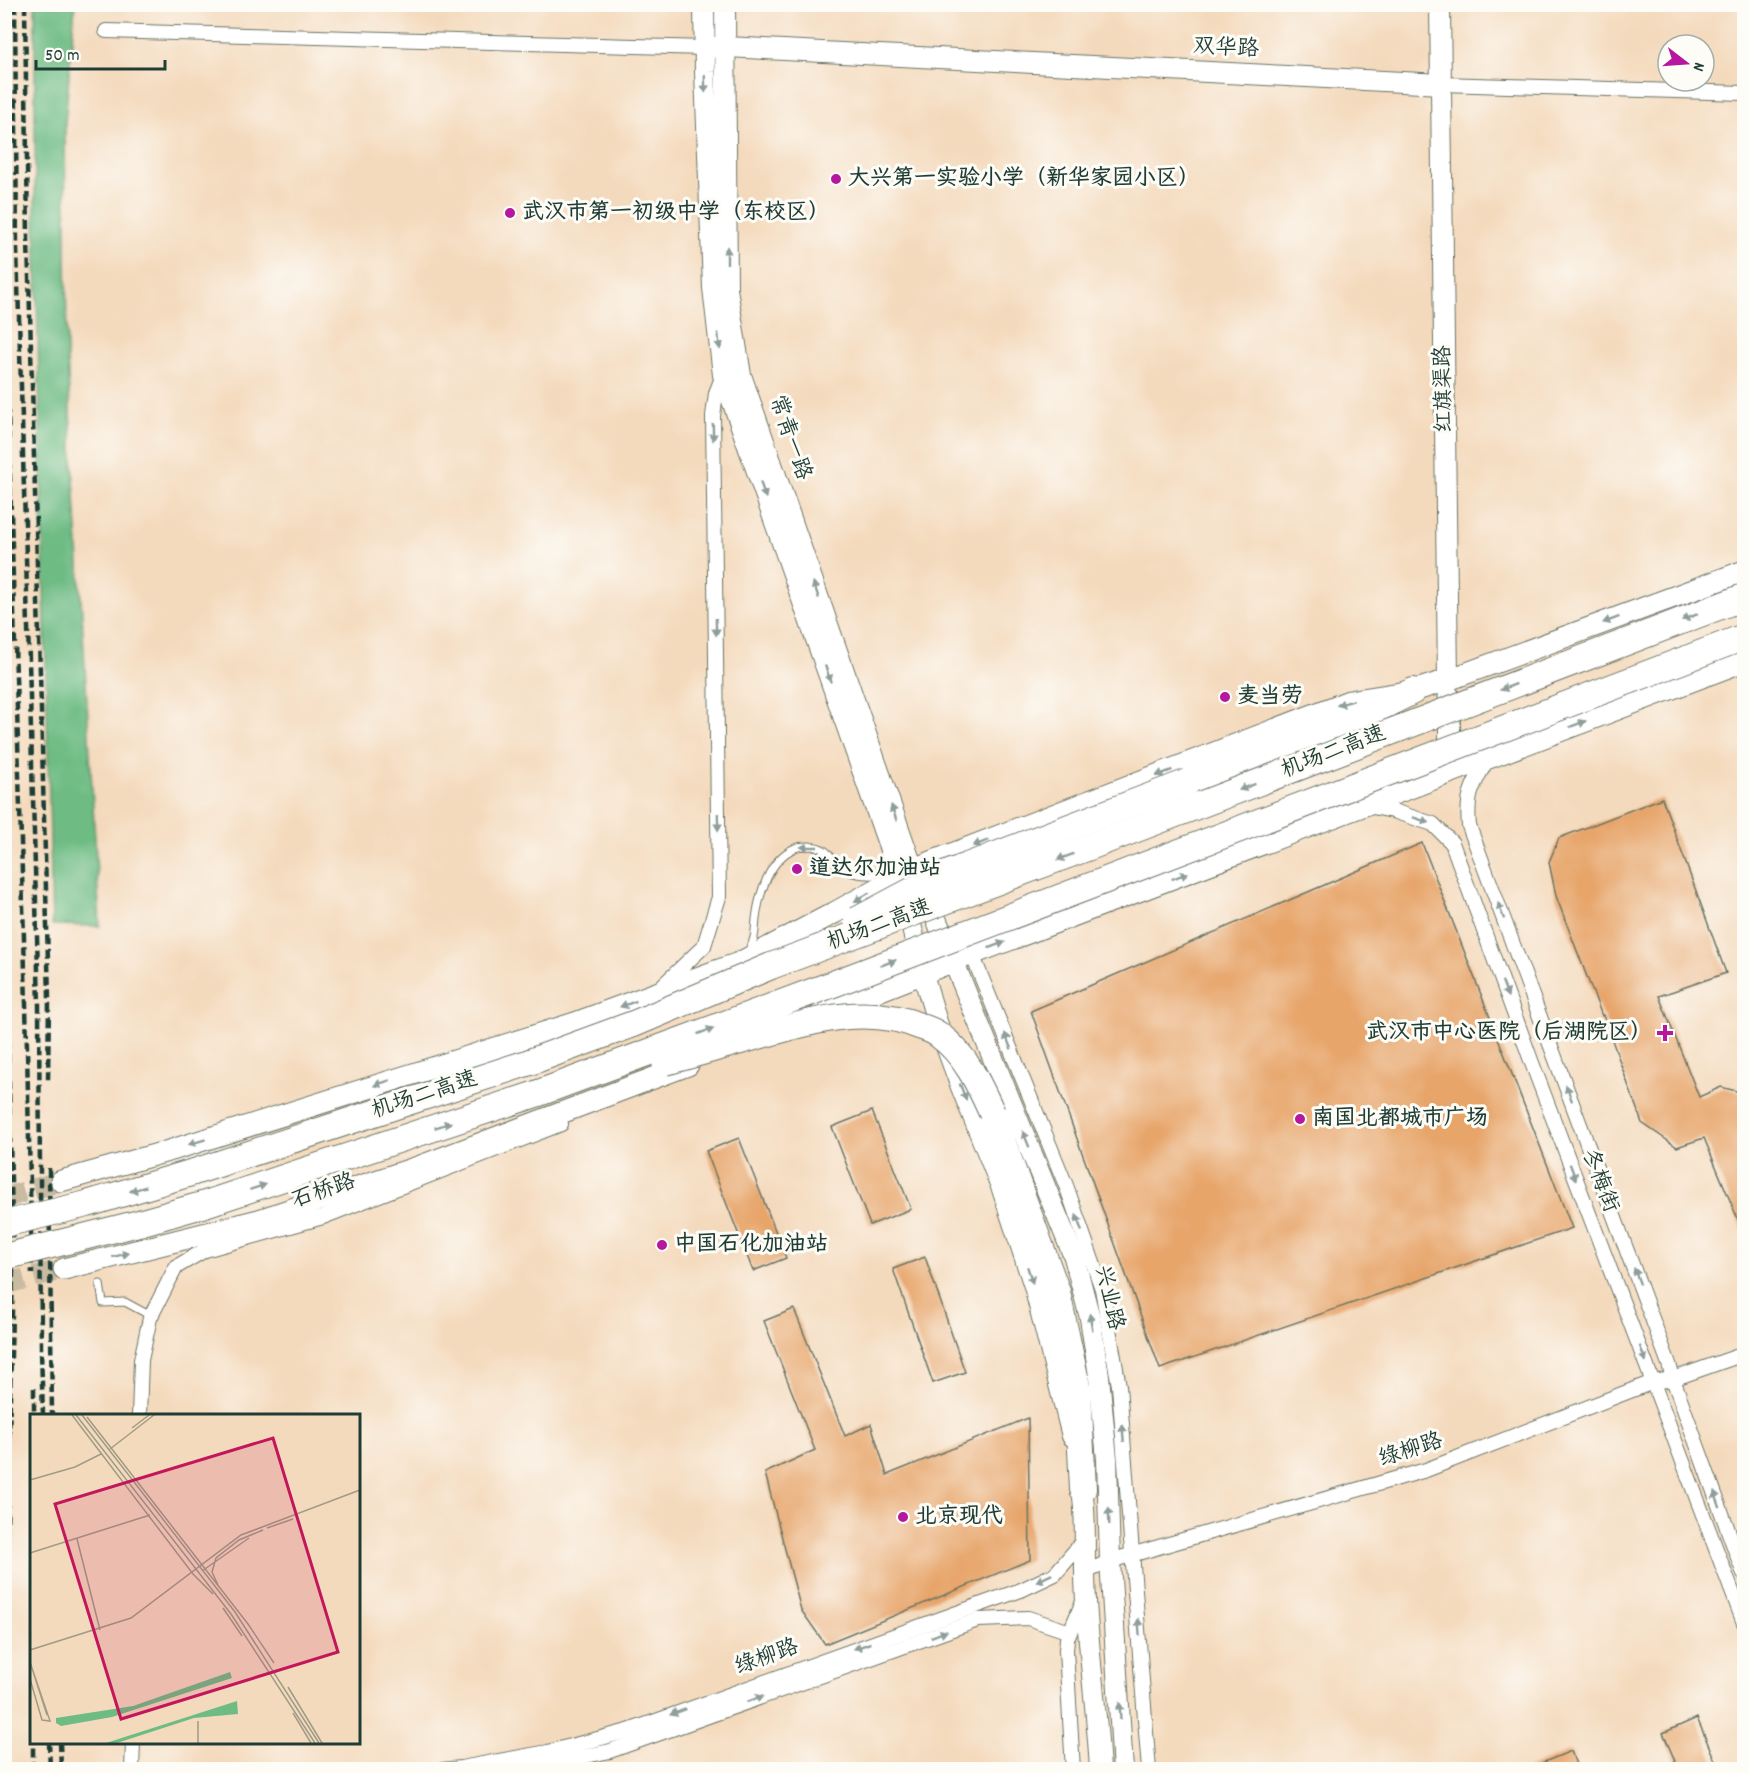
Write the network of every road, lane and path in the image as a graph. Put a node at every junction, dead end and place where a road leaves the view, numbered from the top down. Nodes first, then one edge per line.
1 (704, 4) edge
2 (725, 4) edge
3 (1440, 4) edge
4 (105, 31) dead end
5 (726, 46) junction
6 (705, 48) junction
7 (1441, 84) junction
8 (1744, 93) edge
9 (723, 375) junction
10 (1744, 571) edge
11 (1744, 597) edge
12 (1744, 637) edge
13 (1744, 661) edge
14 (1449, 681) junction
15 (1413, 692) junction
16 (1488, 758) junction
17 (1450, 773) junction
18 (1365, 806) junction
19 (906, 872) junction
20 (963, 957) junction
21 (738, 963) junction
22 (771, 966) junction
23 (923, 974) junction
24 (654, 994) junction
25 (625, 1088) junction
26 (536, 1094) junction
27 (61, 1181) tunnel mouth
28 (4, 1224) edge
29 (4, 1257) edge
30 (64, 1269) tunnel mouth
31 (100, 1284) dead end
32 (152, 1316) junction
33 (1744, 1354) edge
34 (1673, 1379) junction
35 (1653, 1383) junction
36 (140, 1414) edge
37 (1083, 1489) junction
38 (1086, 1538) junction
39 (1133, 1554) junction
40 (1110, 1561) junction
41 (1086, 1572) junction
42 (1744, 1574) edge
43 (1085, 1597) junction
44 (1744, 1623) edge
45 (1070, 1632) junction
46 (133, 1744) edge
47 (132, 1770) edge
48 (441, 1770) edge
49 (519, 1770) edge
50 (1073, 1770) edge
51 (1100, 1770) edge
52 (1123, 1770) edge
53 (1149, 1770) edge

1 - 6 main road, 常青一路
2 - 5 main road, 常青一路
3 - 7 main road, 红旗渠路
4 - 6 street
5 - 6 main road, 双华路
5 - 7 main road, 双华路
19 -> 5 main road, 常青一路
6 -> 9 main road, 常青一路
7 - 8 street, 双华路
7 - 14 main road, 红旗渠路
9 -> 19 main road, 常青一路
9 -> 24 street, 常青一路
10 -> 14 main road
11 -> 22 highway, 机场二高速, bridge
26 -> 12 highway, 机场二高速, bridge
16 -> 13 main road
14 - 15 main road
14 - 17 main road, 红旗渠路
15 -> 19 main road
15 - 22 highway, bridge
16 - 17 main road
34 -> 16 street, 冬梅街
17 - 18 main road
20 -> 18 main road
18 -> 35 street, 冬梅街
19 - 20 main road, 兴业路
19 -> 21 main road
19 -> 21 lane
19 - 23 main road
20 - 23 main road
39 -> 20 street
40 -> 20 main road, 兴业路
21 - 24 main road
22 -> 28 highway, 机场二高速, bridge
23 - 25 main road
23 -> 37 main road
24 -> 27 main road
30 -> 25 main road
25 - 32 street, 石桥路
29 -> 26 highway, 机场二高速, bridge
26 - 37 highway, bridge
31 - 32 lane
32 - 36 street, 石桥路
33 - 34 street, 绿柳路
34 - 35 street, 绿柳路
42 -> 34 street, 冬梅街
35 - 39 street, 绿柳路
35 - 44 street, 冬梅街
37 - 38 main road
38 - 41 main road
38 -> 48 street, 绿柳路
39 - 40 street, 绿柳路
53 -> 39 street
40 - 41 street, 绿柳路
52 -> 40 main road, 兴业路
41 - 43 main road
43 - 45 street
43 - 51 main road
49 -> 45 street, 绿柳路
45 - 50 street
46 - 47 street

